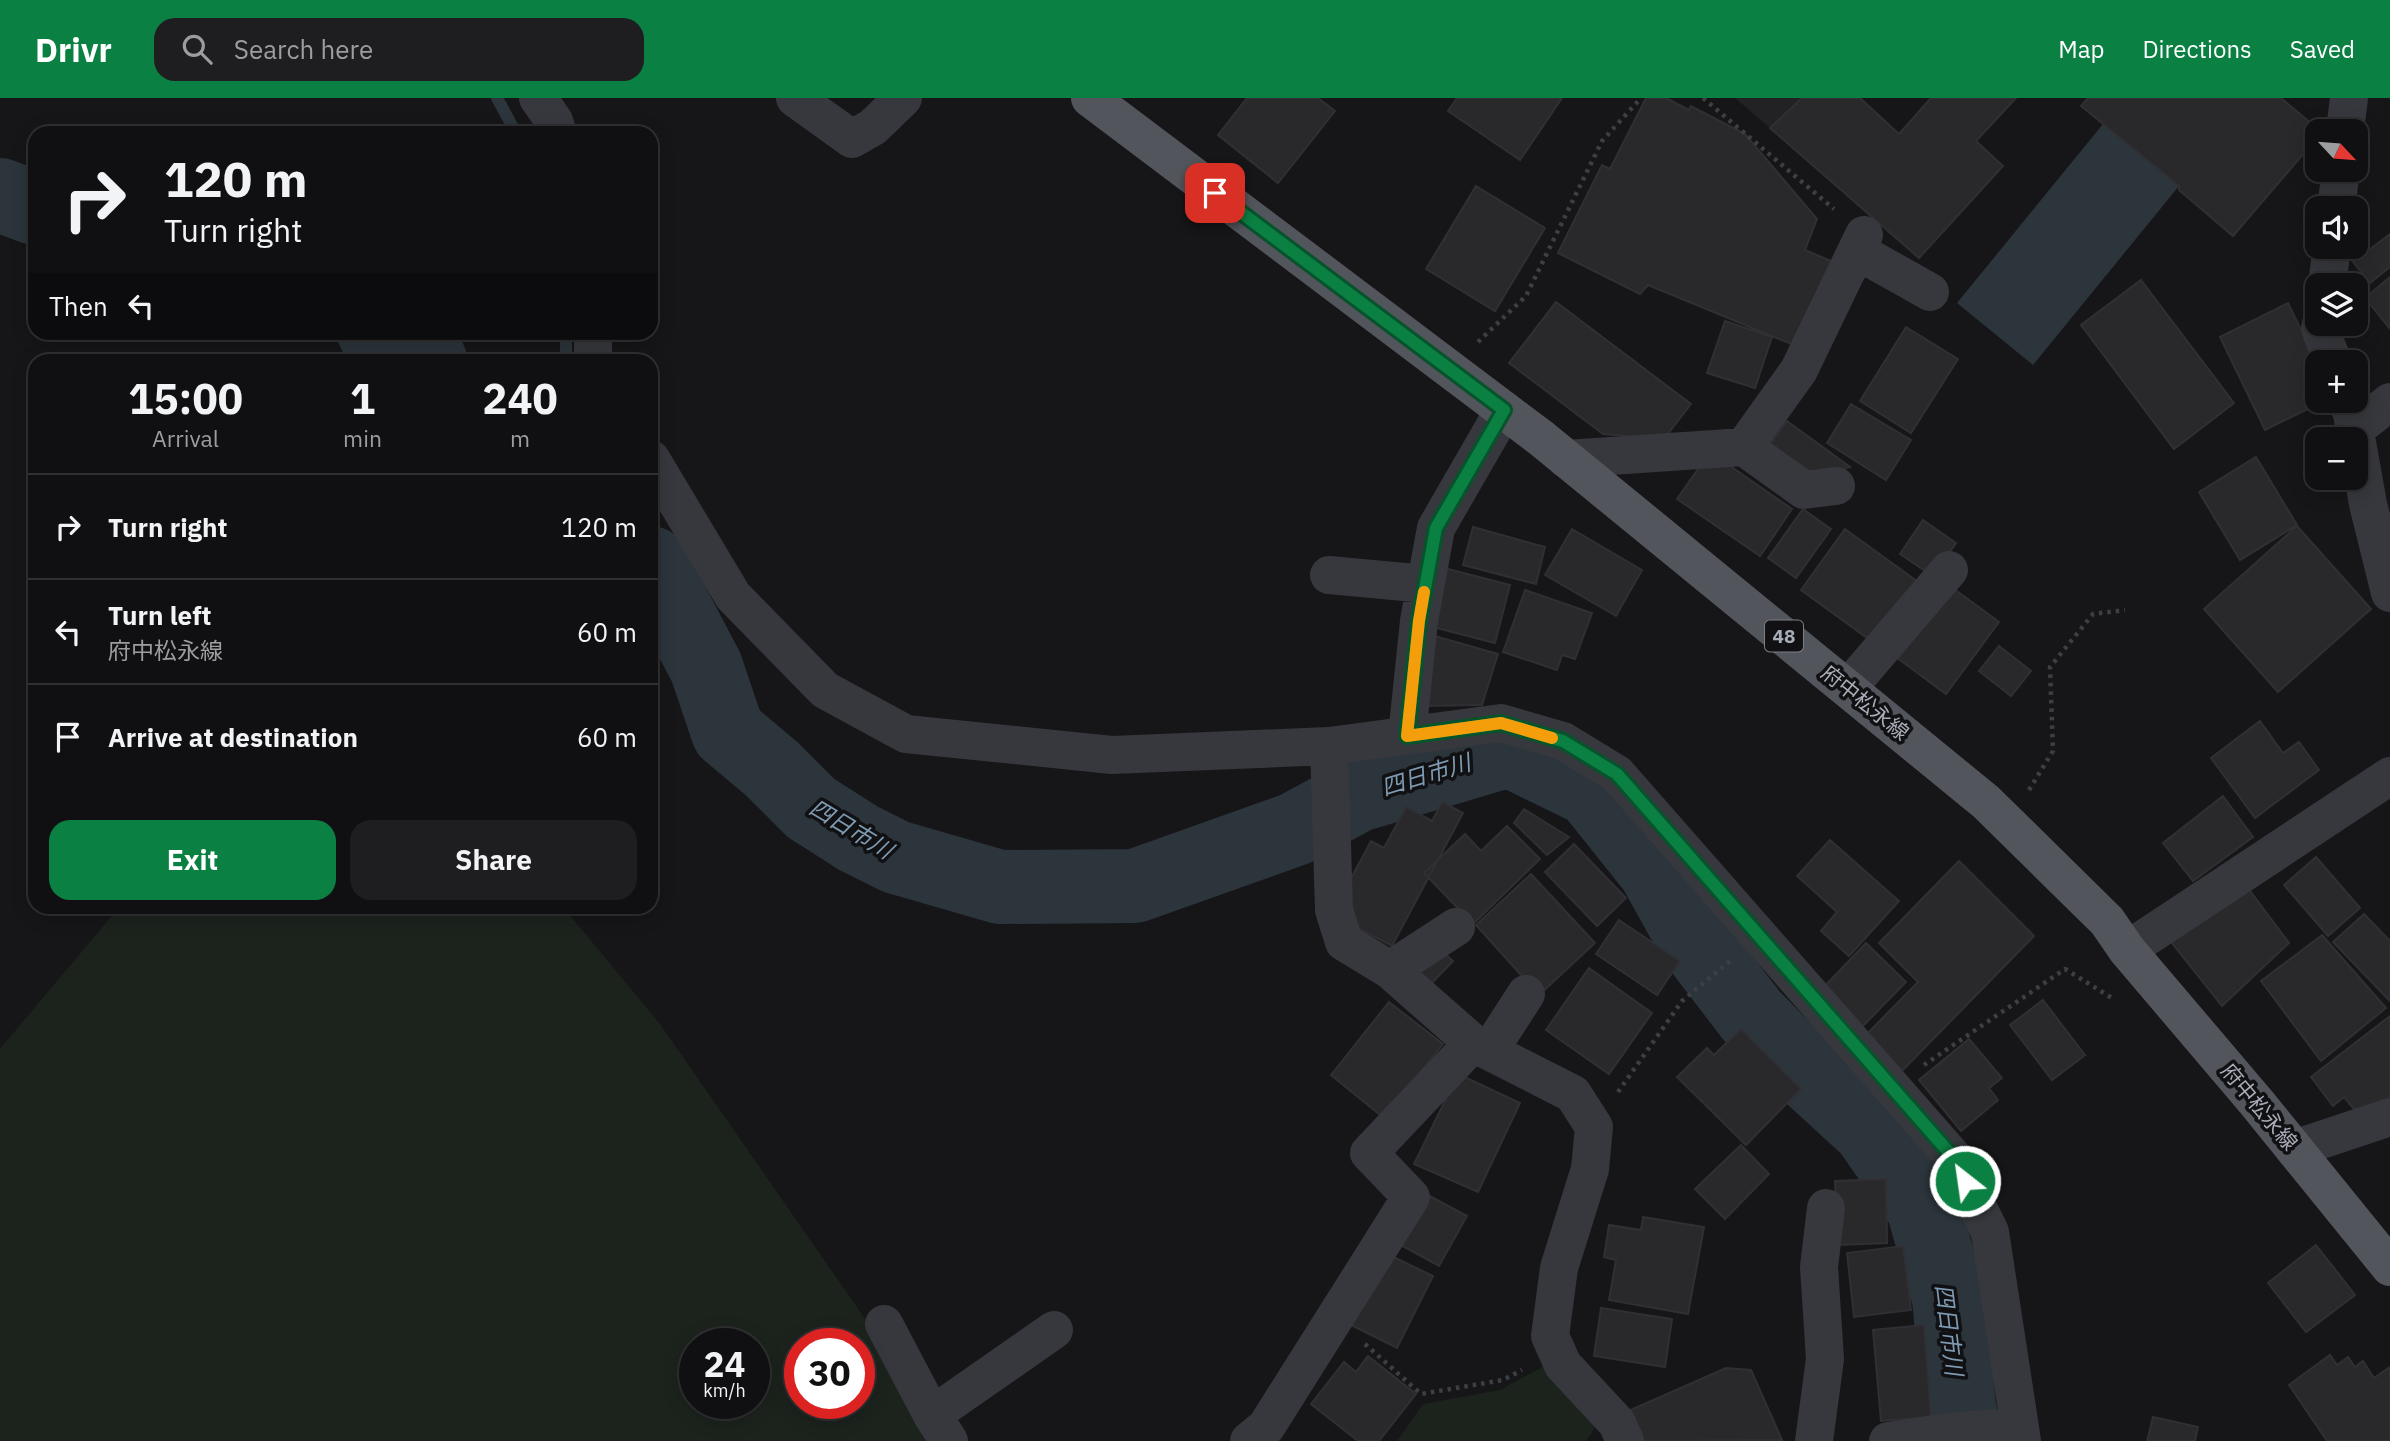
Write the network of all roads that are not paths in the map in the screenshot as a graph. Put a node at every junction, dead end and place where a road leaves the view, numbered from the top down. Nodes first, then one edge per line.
1 (538, 98) edge
2 (795, 98) edge
3 (903, 98) edge
4 (1090, 98) edge
5 (2349, 98) edge
6 (2346, 119) edge
7 (556, 126) edge
8 (1930, 292) dead end
9 (2390, 402) edge
10 (1504, 410) junction
11 (2351, 416) edge
12 (1744, 447) junction
13 (1566, 459) junction
14 (658, 471) edge
15 (1836, 486) dead end
16 (1949, 570) dead end
17 (1329, 575) dead end
18 (1426, 584) junction
19 (2390, 593) edge
20 (1848, 688) junction
21 (1407, 736) junction
22 (1329, 764) junction
23 (2390, 776) edge
24 (1456, 928) dead end
25 (2127, 950) junction
26 (1390, 970) junction
27 (1526, 994) dead end
28 (1481, 1047) junction
29 (2390, 1117) edge
30 (2294, 1149) junction
31 (1826, 1209) dead end
32 (2390, 1267) edge
33 (884, 1324) dead end
34 (1054, 1330) dead end
35 (941, 1428) edge
36 (1995, 1432) edge
37 (1249, 1441) edge
38 (1625, 1441) edge
39 (1814, 1441) edge
40 (1888, 1441) edge

1 - 7 street
2 - 3 street
4 - 10 main road, 府中松永線 / 48
5 - 6 street
8 - 12 street
9 - 11 street
10 - 13 main road, 府中松永線 / 48
10 - 18 street
11 - 19 street
12 - 13 street
12 - 15 street
13 - 20 main road, 府中松永線 / 48
14 - 22 street
16 - 20 street
17 - 18 street
18 - 21 street
20 - 25 main road, 府中松永線 / 48
21 - 22 street
21 - 36 street
22 - 26 street
23 - 25 street
24 - 26 street
25 - 30 main road, 府中松永線 / 48
26 - 28 street
27 - 28 street
28 - 37 street
28 - 38 street
29 - 30 street
30 - 32 main road, 府中松永線 / 48
31 - 39 street
33 - 35 street
34 - 35 street
36 - 40 street

